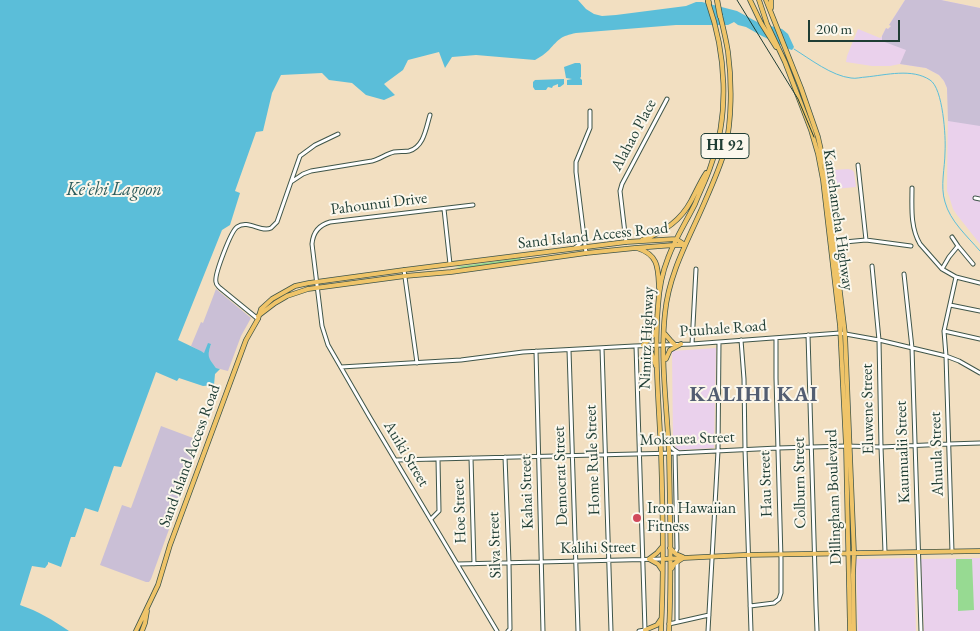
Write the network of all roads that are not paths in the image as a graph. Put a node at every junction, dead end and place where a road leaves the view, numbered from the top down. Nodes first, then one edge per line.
1 (750, 0) edge
2 (759, 0) edge
3 (766, 0) edge
4 (771, 0) edge
5 (708, 1) edge
6 (718, 1) edge
7 (773, 15) junction
8 (720, 16) joint
9 (777, 46) junction
10 (667, 99) dead end
11 (590, 111) dead end
12 (430, 115) dead end
13 (338, 134) dead end
14 (711, 165) junction
15 (858, 165) dead end
16 (291, 183) junction
17 (912, 188) dead end
18 (975, 198) dead end
19 (980, 199) edge
20 (473, 205) dead end
21 (444, 209) junction
22 (952, 237) dead end
23 (584, 238) junction
24 (676, 239) junction
25 (866, 240) junction
26 (626, 242) junction
27 (637, 242) junction
28 (832, 243) junction
29 (674, 245) junction
30 (685, 245) junction
31 (911, 246) dead end
32 (958, 246) junction
33 (596, 247) junction
34 (585, 248) junction
35 (634, 248) junction
36 (573, 249) junction
37 (586, 253) junction
38 (527, 255) junction
39 (527, 261) junction
40 (450, 264) junction
41 (973, 264) dead end
42 (872, 266) dead end
43 (404, 270) junction
44 (696, 270) dead end
45 (942, 270) junction
46 (451, 272) junction
47 (904, 274) dead end
48 (356, 276) junction
49 (405, 276) junction
50 (956, 278) junction
51 (317, 281) junction
52 (358, 282) junction
53 (980, 283) edge
54 (318, 287) junction
55 (659, 296) junction
56 (950, 305) junction
57 (980, 311) edge
58 (258, 317) junction
59 (657, 329) junction
60 (944, 331) junction
61 (664, 332) junction
62 (842, 334) junction
63 (808, 335) junction
64 (776, 338) junction
65 (980, 339) edge
66 (741, 340) junction
67 (879, 340) junction
68 (719, 342) junction
69 (681, 344) junction
70 (692, 344) junction
71 (645, 345) junction
72 (657, 345) junction
73 (664, 345) junction
74 (675, 345) junction
75 (636, 346) junction
76 (602, 348) junction
77 (912, 348) junction
78 (569, 350) junction
79 (536, 351) junction
80 (946, 356) junction
81 (416, 363) junction
82 (664, 364) junction
83 (341, 367) junction
84 (657, 370) junction
85 (980, 373) edge
86 (668, 442) junction
87 (980, 443) edge
88 (949, 444) junction
89 (915, 445) junction
90 (848, 447) junction
91 (881, 447) junction
92 (778, 448) junction
93 (812, 448) junction
94 (744, 449) junction
95 (718, 450) junction
96 (669, 453) junction
97 (675, 453) junction
98 (680, 453) junction
99 (640, 454) junction
100 (661, 454) junction
101 (606, 455) junction
102 (539, 456) junction
103 (572, 456) junction
104 (505, 457) junction
105 (472, 458) junction
106 (438, 459) junction
107 (396, 460) junction
108 (669, 465) junction
109 (431, 519) junction
110 (662, 547) junction
111 (670, 548) junction
112 (980, 551) edge
113 (885, 552) junction
114 (919, 552) junction
115 (952, 552) junction
116 (675, 553) junction
117 (851, 553) junction
118 (814, 554) junction
119 (748, 555) junction
120 (781, 555) junction
121 (712, 556) junction
122 (685, 557) junction
123 (671, 558) junction
124 (643, 559) junction
125 (649, 559) junction
126 (663, 559) junction
127 (609, 560) junction
128 (576, 561) junction
129 (542, 562) junction
130 (678, 562) junction
131 (509, 563) junction
132 (457, 564) junction
133 (474, 564) junction
134 (670, 572) junction
135 (663, 573) junction
136 (148, 606) junction
137 (750, 606) junction
138 (709, 615) junction
139 (662, 618) junction
140 (677, 621) junction
141 (669, 624) junction
142 (645, 630) junction
143 (136, 631) edge
144 (142, 631) edge
145 (497, 631) edge
146 (508, 631) edge
147 (543, 631) edge
148 (578, 631) edge
149 (611, 631) edge
150 (639, 631) edge
151 (654, 631) edge
152 (662, 631) edge
153 (669, 631) edge
154 (708, 631) edge
155 (751, 631) edge
156 (817, 631) edge
157 (850, 631) edge
158 (854, 631) edge
159 (921, 631) edge

1 - 9 main road
2 - 9 main road
3 - 7 main road
4 - 7 main road
5 - 14 main road, Nimitz Highway / HI 92
6 - 8 highway
7 - 28 main road, Kamehameha Highway
8 - 30 main road, Nimitz Highway / HI 92
9 - 28 main road, Kamehameha Highway
10 - 26 street, Alahao Place
11 - 23 street
12 - 16 street
13 - 16 street
14 - 24 main road, Nimitz Highway / HI 92
14 - 27 main road
15 - 25 street
16 - 58 street
17 - 45 street
18 - 19 street
20 - 21 street
21 - 40 street, Pahounui Drive
21 - 51 street, Pahounui Drive
22 - 32 street
23 - 33 street
23 - 34 street
23 - 36 street
24 - 27 main road, Sand Island Access Road
24 - 29 main road, Nimitz Highway / HI 92
24 - 30 main road, Sand Island Access Road
25 - 28 street
25 - 31 street
26 - 27 main road, Sand Island Access Road
26 - 33 main road, Sand Island Access Road
28 - 62 main road, Kamehameha Highway
29 - 30 main road, Sand Island Access Road
29 - 35 main road, Sand Island Access Road
29 - 55 main road, Nimitz Highway / HI 92
30 - 61 main road, Nimitz Highway / HI 92
32 - 41 street
32 - 45 street
33 - 34 main road, Sand Island Access Road
34 - 36 main road, Sand Island Access Road
34 - 37 street
35 - 37 main road, Sand Island Access Road
35 - 55 main road
36 - 38 main road, Sand Island Access Road
37 - 39 main road, Sand Island Access Road
38 - 39 main road
38 - 40 main road, Sand Island Access Road
39 - 46 main road, Sand Island Access Road
40 - 43 main road, Sand Island Access Road
40 - 46 main road
42 - 67 street, Eluwene Street
43 - 48 main road, Sand Island Access Road
43 - 49 street
44 - 70 street
45 - 50 street
46 - 49 main road, Sand Island Access Road
47 - 77 street, Kaumualii Street
48 - 51 main road, Sand Island Access Road
48 - 52 main road
49 - 52 main road, Sand Island Access Road
49 - 81 street
50 - 53 street
50 - 56 street, Ahuula Street
51 - 54 street, Auiki Street
51 - 58 main road, Sand Island Access Road
52 - 54 main road, Sand Island Access Road
54 - 58 main road, Sand Island Access Road
54 - 83 street, Auiki Street
55 - 59 main road, Nimitz Highway / HI 92
56 - 57 street
56 - 60 street, Ahuula Street
58 - 136 main road, Sand Island Access Road
59 - 71 main road
59 - 72 main road, Nimitz Highway / HI 92
60 - 65 street
60 - 80 street, Ahuula Street
61 - 73 main road, Nimitz Highway / HI 92
61 - 74 main road
62 - 63 street, Puuhale Road
62 - 67 street, Puuhale Road
62 - 90 main road, Dillingham Boulevard
63 - 64 street, Puuhale Road
63 - 93 street, Colburn Street
64 - 66 street, Puuhale Road
64 - 92 street, Hau Street
66 - 68 street, Puuhale Road
66 - 94 street
67 - 77 street, Puuhale Road
67 - 91 street, Eluwene Street
68 - 70 street, Puuhale Road
68 - 95 street
69 - 70 street, Puuhale Road
69 - 74 street, Puuhale Road
69 - 82 main road
71 - 72 street, Puuhale Road
71 - 75 street, Puuhale Road
71 - 84 main road
72 - 73 street, Puuhale Road
72 - 84 main road, Nimitz Highway / HI 92
73 - 74 street, Puuhale Road
73 - 82 main road, Nimitz Highway / HI 92
75 - 76 street, Puuhale Road
75 - 99 street
76 - 78 street, Puuhale Road
76 - 101 street, Home Rule Street
77 - 80 street, Puuhale Road
77 - 89 street, Kaumualii Street
78 - 79 street, Puuhale Road
78 - 103 street, Democrat Street
79 - 81 street, Puuhale Road
79 - 102 street, Kahai Street
80 - 85 street, Puuhale Road
80 - 88 street, Ahuula Street
81 - 83 street, Puuhale Road
82 - 86 main road, Nimitz Highway / HI 92
83 - 107 street, Auiki Street
84 - 100 main road, Nimitz Highway / HI 92
86 - 96 main road, Nimitz Highway / HI 92
86 - 98 street
87 - 88 street, Mokauea Street
88 - 89 street, Mokauea Street
88 - 115 street, Ahuula Street
89 - 91 street, Mokauea Street
89 - 114 street, Kaumualii Street
90 - 91 street, Mokauea Street
90 - 93 street, Mokauea Street
90 - 117 main road, Dillingham Boulevard
91 - 113 street, Eluwene Street
92 - 93 street, Mokauea Street
92 - 94 street, Mokauea Street
92 - 120 street, Hau Street
93 - 118 street, Colburn Street
94 - 95 street, Mokauea Street
94 - 119 street
95 - 98 street, Mokauea Street
95 - 121 street
96 - 97 street, Mokauea Street
96 - 100 street, Mokauea Street
96 - 108 main road, Nimitz Highway / HI 92
97 - 98 street, Mokauea Street
97 - 108 street
97 - 116 street
99 - 100 street, Mokauea Street
99 - 101 street, Mokauea Street
99 - 124 street
100 - 110 main road, Nimitz Highway / HI 92
101 - 103 street, Mokauea Street
101 - 127 street, Home Rule Street
102 - 103 street, Mokauea Street
102 - 104 street, Mokauea Street
102 - 129 street, Kahai Street
103 - 128 street, Democrat Street
104 - 105 street, Mokauea Street
104 - 131 street, Silva Street
105 - 106 street, Mokauea Street
105 - 133 street, Hoe Street
106 - 107 street, Mokauea Street
106 - 109 street
107 - 109 street, Auiki Street
108 - 111 main road, Nimitz Highway / HI 92
109 - 132 street, Auiki Street
110 - 125 main road
110 - 126 main road, Nimitz Highway / HI 92
111 - 116 main road
111 - 123 main road, Nimitz Highway / HI 92
112 - 115 main road, Kalihi Street
113 - 114 main road, Kalihi Street
113 - 117 main road, Kalihi Street
114 - 115 main road, Kalihi Street
114 - 159 street, Kaumualii Street
116 - 122 main road
117 - 118 main road, Kalihi Street
117 - 157 main road, Dillingham Boulevard
117 - 158 main road, Dillingham Boulevard
118 - 120 main road, Kalihi Street
118 - 156 street, Colburn Street
119 - 120 main road, Kalihi Street
119 - 121 main road, Kalihi Street
119 - 137 street
120 - 137 street, Hau Street
121 - 122 main road, Kalihi Street
121 - 138 street
122 - 123 main road, Kalihi Street
122 - 130 main road
123 - 126 main road, Kalihi Street
123 - 134 main road, Nimitz Highway / HI 92
124 - 125 street, Kalihi Street
124 - 127 street, Kalihi Street
124 - 142 street
125 - 126 street, Kalihi Street
125 - 135 main road
126 - 135 main road, Nimitz Highway / HI 92
127 - 128 street, Kalihi Street
127 - 149 street, Home Rule Street
128 - 129 street, Kalihi Street
128 - 148 street, Democrat Street
129 - 131 street, Kalihi Street
129 - 147 street, Kahai Street
130 - 134 main road
130 - 140 street
131 - 133 street, Kalihi Street
131 - 146 street, Silva Street
132 - 133 street, Kalihi Street
132 - 145 street, Auiki Street
134 - 141 main road, Nimitz Highway / HI 92
135 - 139 main road, Nimitz Highway / HI 92
136 - 143 main road, Sand Island Access Road
136 - 144 main road, Sand Island Access Road
137 - 155 street
138 - 140 street
138 - 154 street
139 - 142 main road
139 - 152 main road, Nimitz Highway / HI 92
140 - 141 street
141 - 153 main road, Nimitz Highway / HI 92
142 - 150 street
142 - 151 main road

